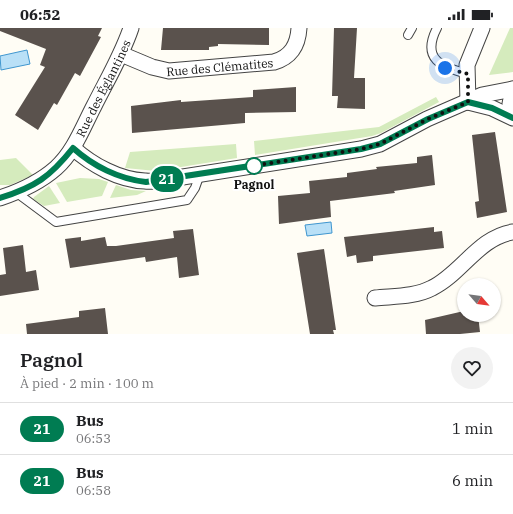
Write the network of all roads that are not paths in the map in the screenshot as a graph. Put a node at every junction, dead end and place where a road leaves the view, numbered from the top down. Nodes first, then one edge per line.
1 (131, 28) edge
2 (299, 28) edge
3 (437, 28) edge
4 (482, 28) edge
5 (121, 54) junction
6 (468, 74) junction
7 (513, 89) edge
8 (468, 102) junction
9 (513, 113) edge
10 (513, 118) edge
11 (73, 148) junction
12 (200, 174) junction
13 (17, 193) junction
14 (0, 198) edge
15 (513, 232) edge
16 (375, 298) dead end

1 - 5 street, Rue des Églantines
2 - 5 street, Rue des Clématites
3 - 6 lane
4 - 6 street
5 - 11 street, Rue des Églantines
6 - 8 street
7 - 8 street
7 - 9 street
8 - 10 street
8 - 12 street
11 - 12 street
11 - 13 street, Rue des Églantines
12 - 13 lane
13 - 14 street, Rue des Églantines
15 - 16 street

